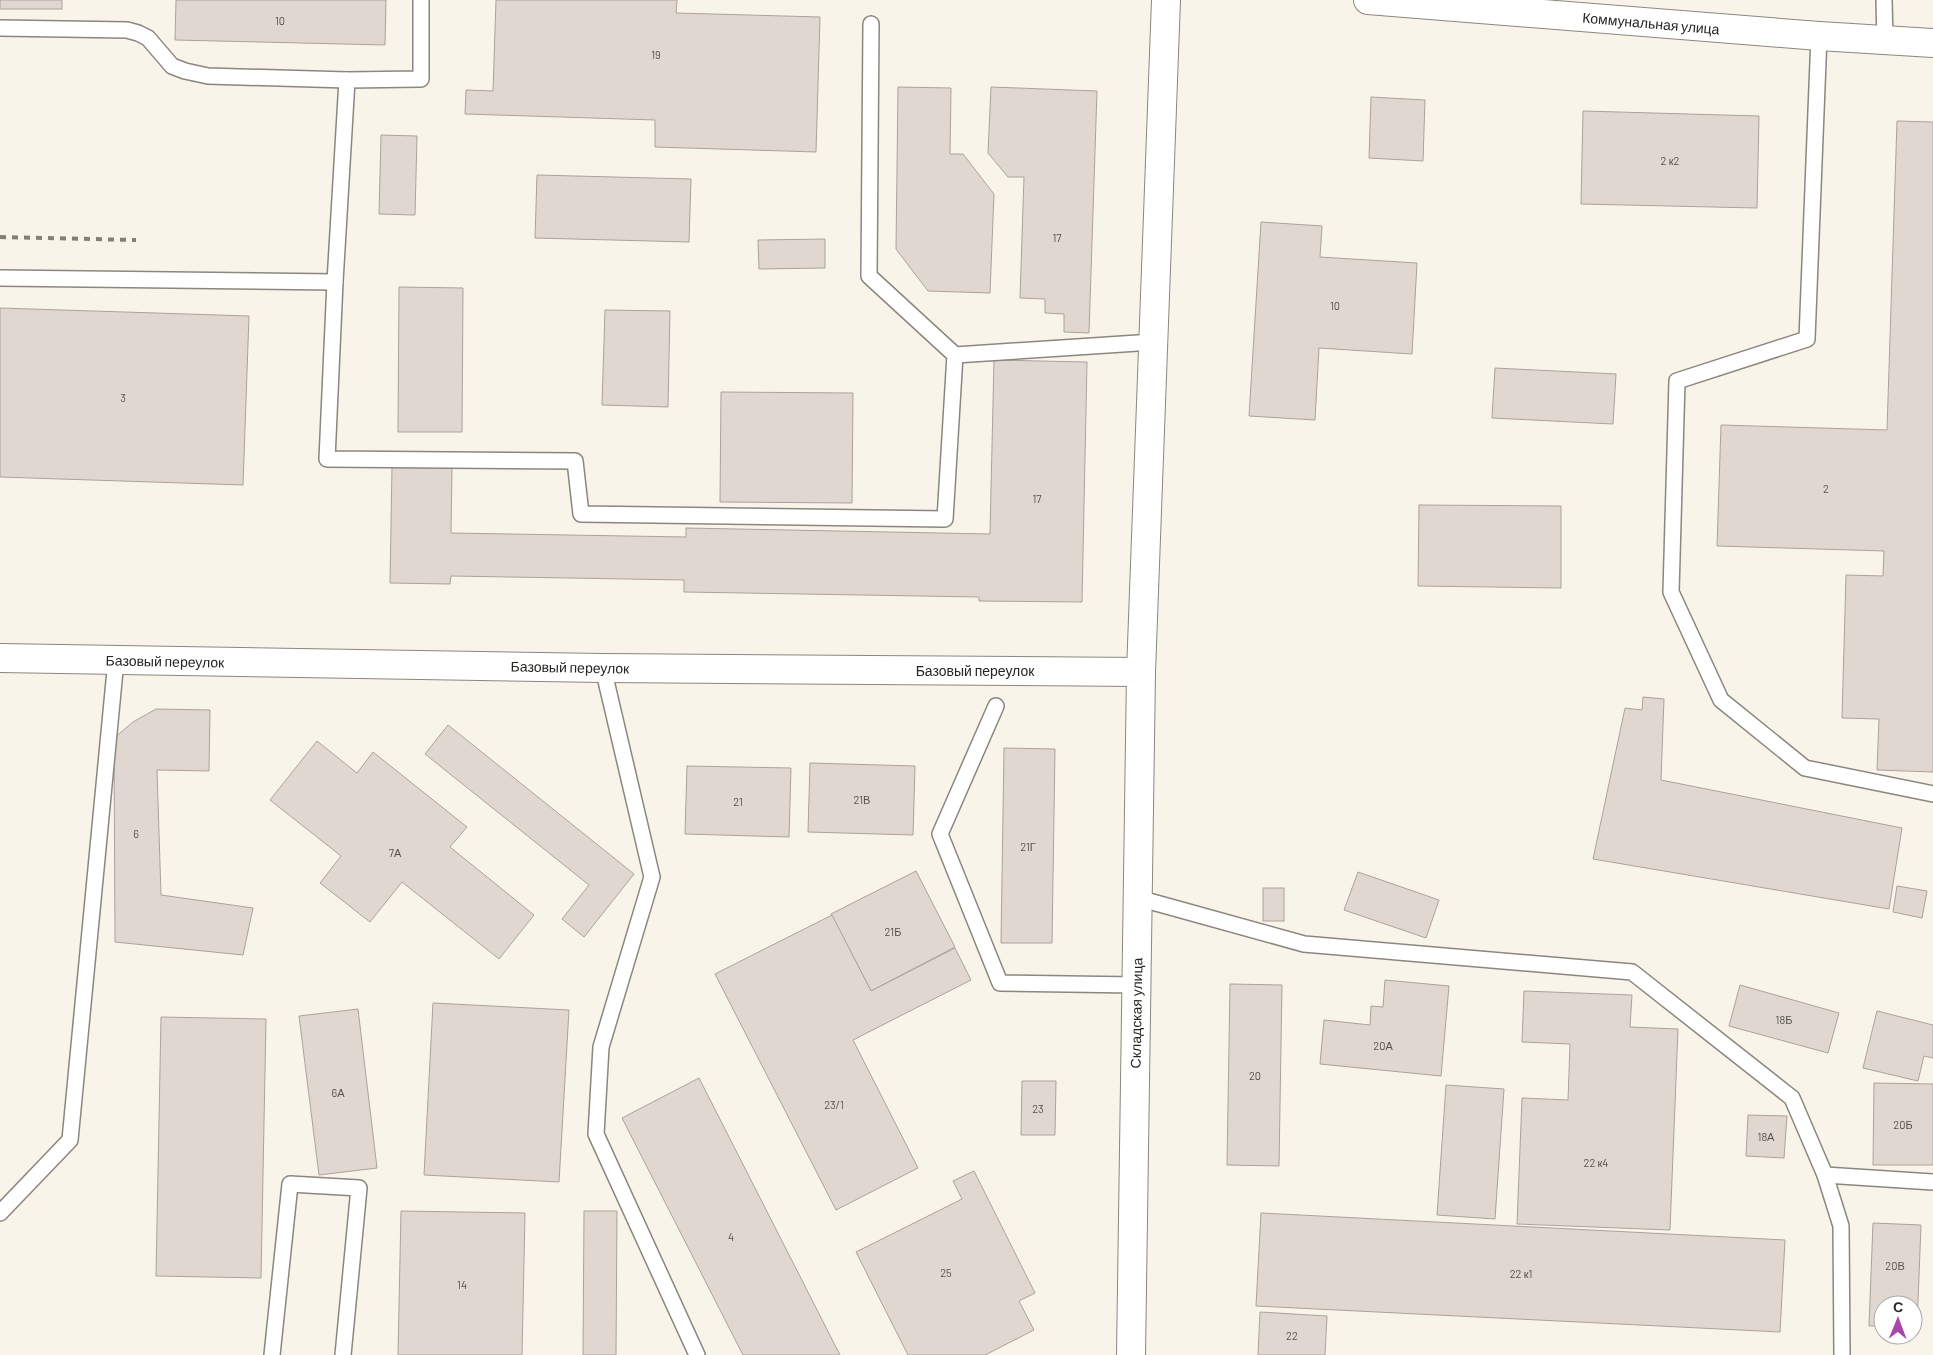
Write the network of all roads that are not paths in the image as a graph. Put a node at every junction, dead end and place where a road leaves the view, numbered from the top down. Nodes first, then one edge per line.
1 (421, 0) edge
2 (1166, 0) edge
3 (1368, 0) edge
4 (1884, 0) edge
5 (871, 24) dead end
6 (0, 28) edge
7 (1819, 36) junction
8 (1885, 40) junction
9 (1933, 44) edge
10 (347, 80) junction
11 (0, 278) edge
12 (335, 282) junction
13 (1153, 342) junction
14 (955, 355) junction
15 (0, 658) edge
16 (116, 660) junction
17 (603, 668) junction
18 (1141, 672) junction
19 (996, 706) dead end
20 (1933, 794) edge
21 (1138, 898) junction
22 (1136, 985) junction
23 (1825, 1175) junction
24 (1933, 1182) edge
25 (0, 1213) edge
26 (272, 1355) edge
27 (343, 1355) edge
28 (697, 1355) edge
29 (1131, 1355) edge
30 (1842, 1355) edge

1 - 10 lane
2 - 13 street, Складская улица
3 - 7 street, Коммунальная улица
4 - 8 lane
5 - 14 lane
6 - 10 lane
7 - 8 street, Коммунальная улица
7 - 20 lane
8 - 9 street, Коммунальная улица
10 - 12 lane
11 - 12 lane
12 - 14 lane
13 - 14 lane
13 - 18 street, Складская улица
15 - 16 street, Базовый переулок
16 - 17 street, Базовый переулок
16 - 25 lane
17 - 18 street, Базовый переулок
17 - 28 lane
18 - 21 street, Складская улица
19 - 22 lane
21 - 22 street, Складская улица
21 - 23 lane
22 - 29 street, Складская улица
23 - 24 lane
23 - 30 lane
26 - 27 lane

